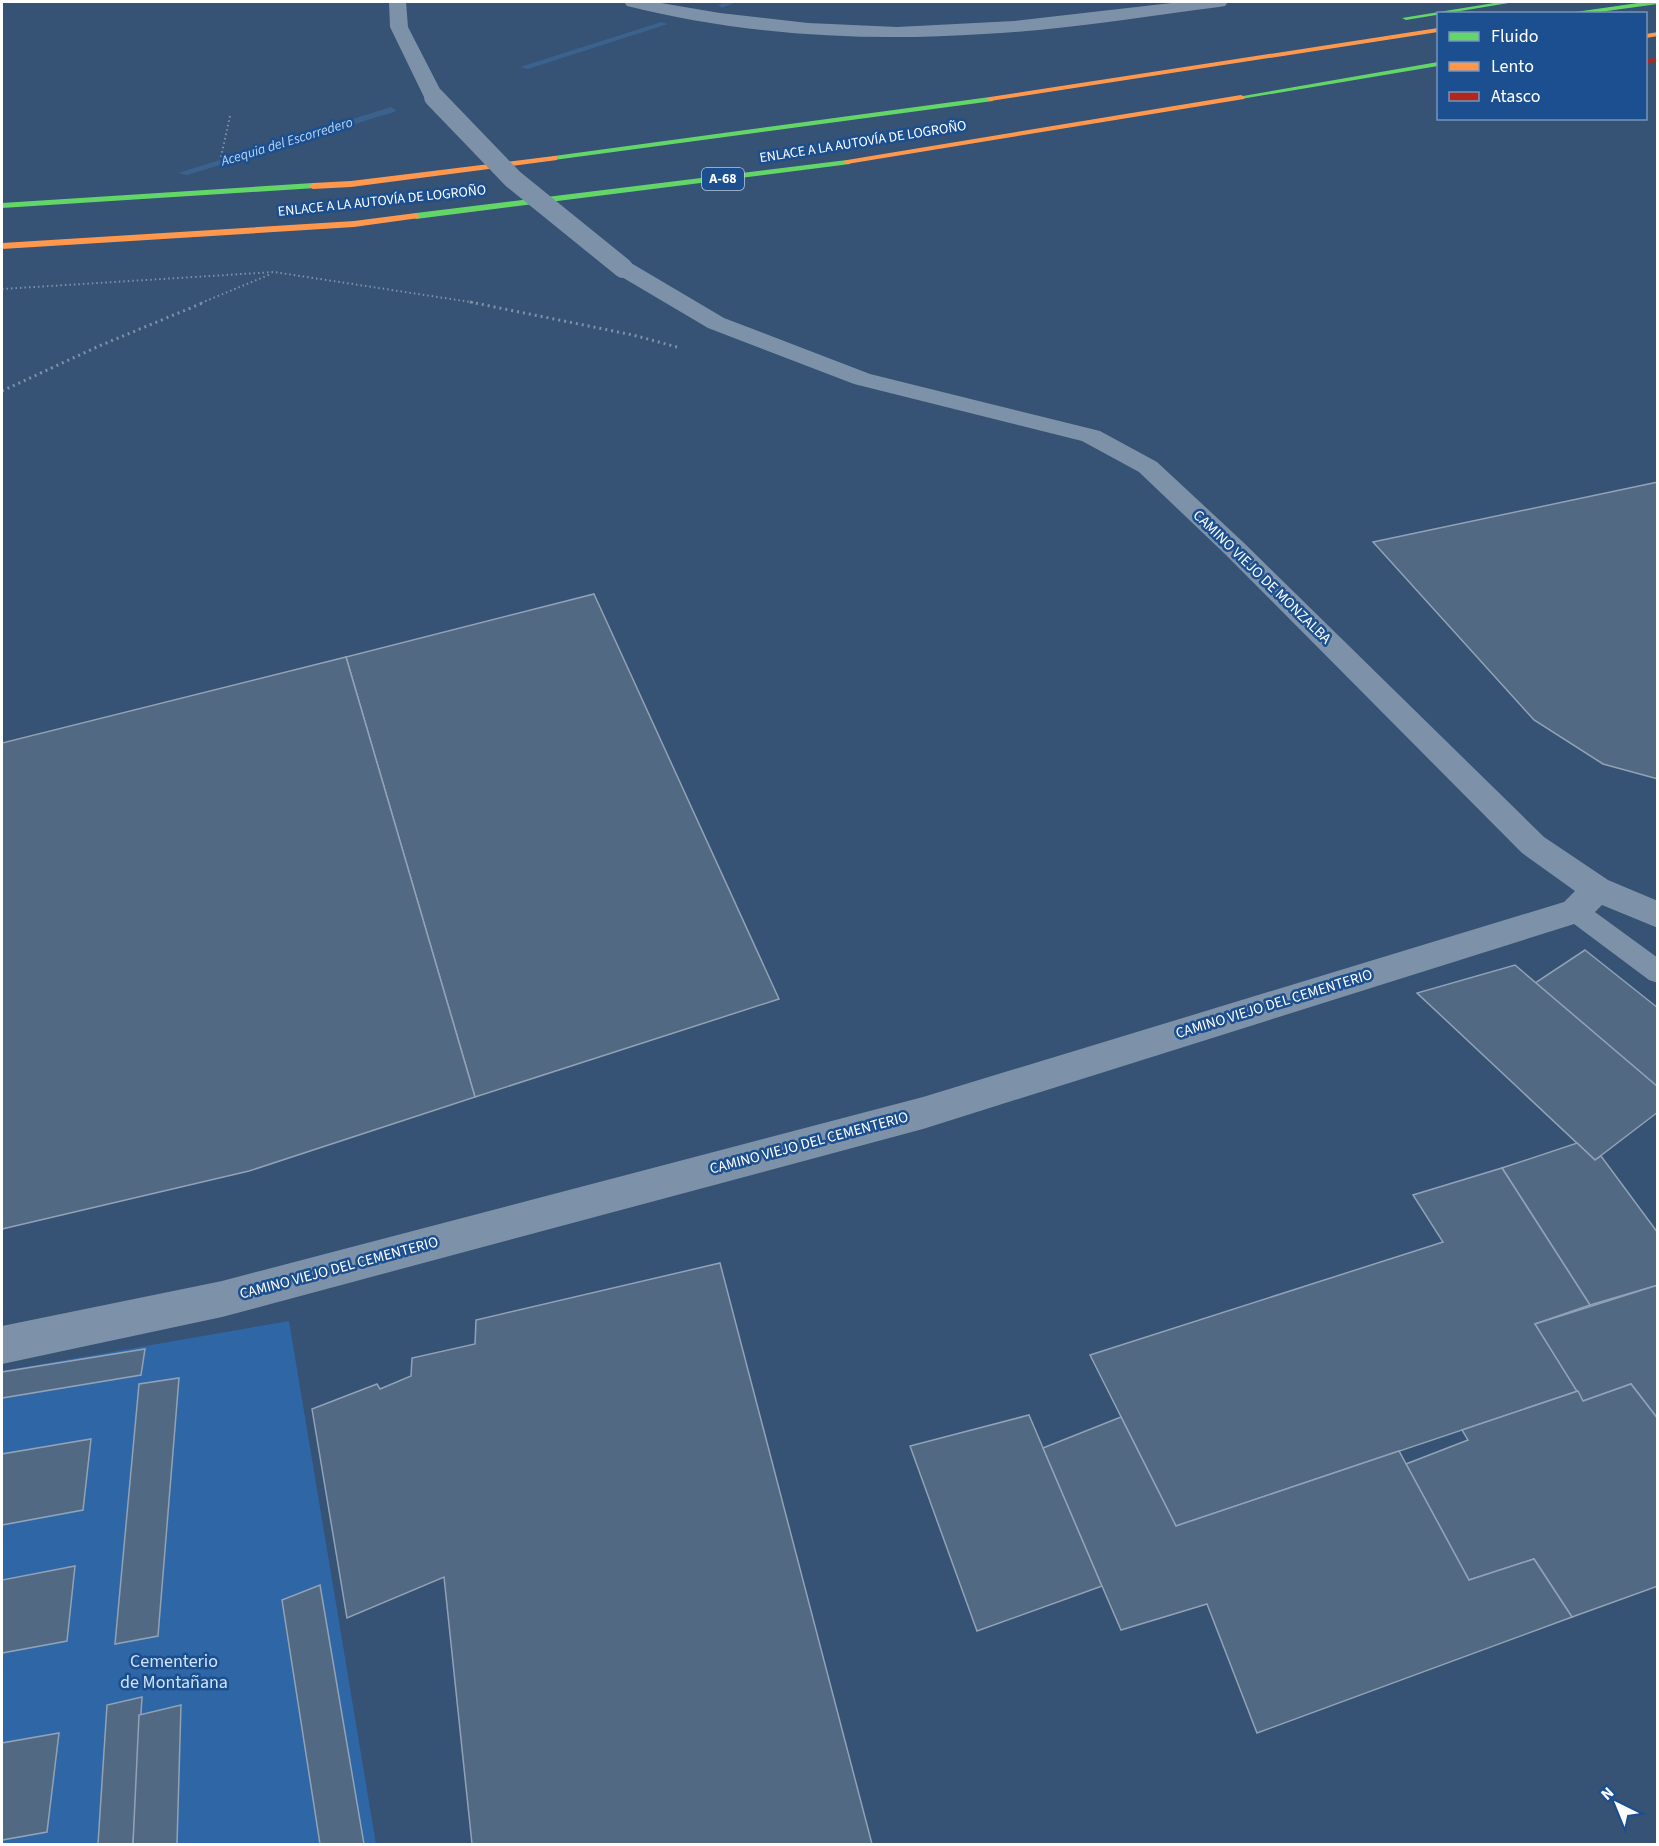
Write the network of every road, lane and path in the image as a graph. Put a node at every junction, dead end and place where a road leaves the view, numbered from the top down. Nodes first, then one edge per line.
1 (397, 2) edge
2 (633, 2) edge
3 (1219, 2) edge
4 (1511, 2) edge
5 (1658, 2) edge
6 (1445, 12) edge
7 (1580, 12) edge
8 (1437, 13) edge
9 (1392, 20) dead end
10 (1437, 30) edge
11 (1123, 64) dead end
12 (1437, 64) edge
13 (1373, 89) dead end
14 (1184, 106) junction
15 (922, 110) junction
16 (230, 116) dead end
17 (222, 153) dead end
18 (2, 206) edge
19 (2, 246) edge
20 (274, 272) junction
21 (2, 289) edge
22 (687, 350) dead end
23 (2, 391) edge
24 (1586, 900) junction
25 (1658, 915) edge
26 (1658, 973) edge
27 (2, 1345) edge

1 - 24 street, CAMINO VIEJO DE MONZALBA, bridge
2 - 3 street
4 - 6 highway
5 - 7 highway
8 - 9 highway
10 - 15 highway, ENLACE A LA AUTOVÍA DE LOGROÑO
11 - 15 highway
12 - 14 highway, ENLACE A LA AUTOVÍA DE LOGROÑO / A-68
13 - 14 highway
14 - 19 highway, ENLACE A LA AUTOVÍA DE LOGROÑO / A-68
15 - 18 highway, ENLACE A LA AUTOVÍA DE LOGROÑO
16 - 17 path
20 - 21 path
20 - 22 path
20 - 23 path
24 - 25 street, CAMINO VIEJO DE MONZALBA
24 - 26 lane
24 - 27 street, CAMINO VIEJO DEL CEMENTERIO

